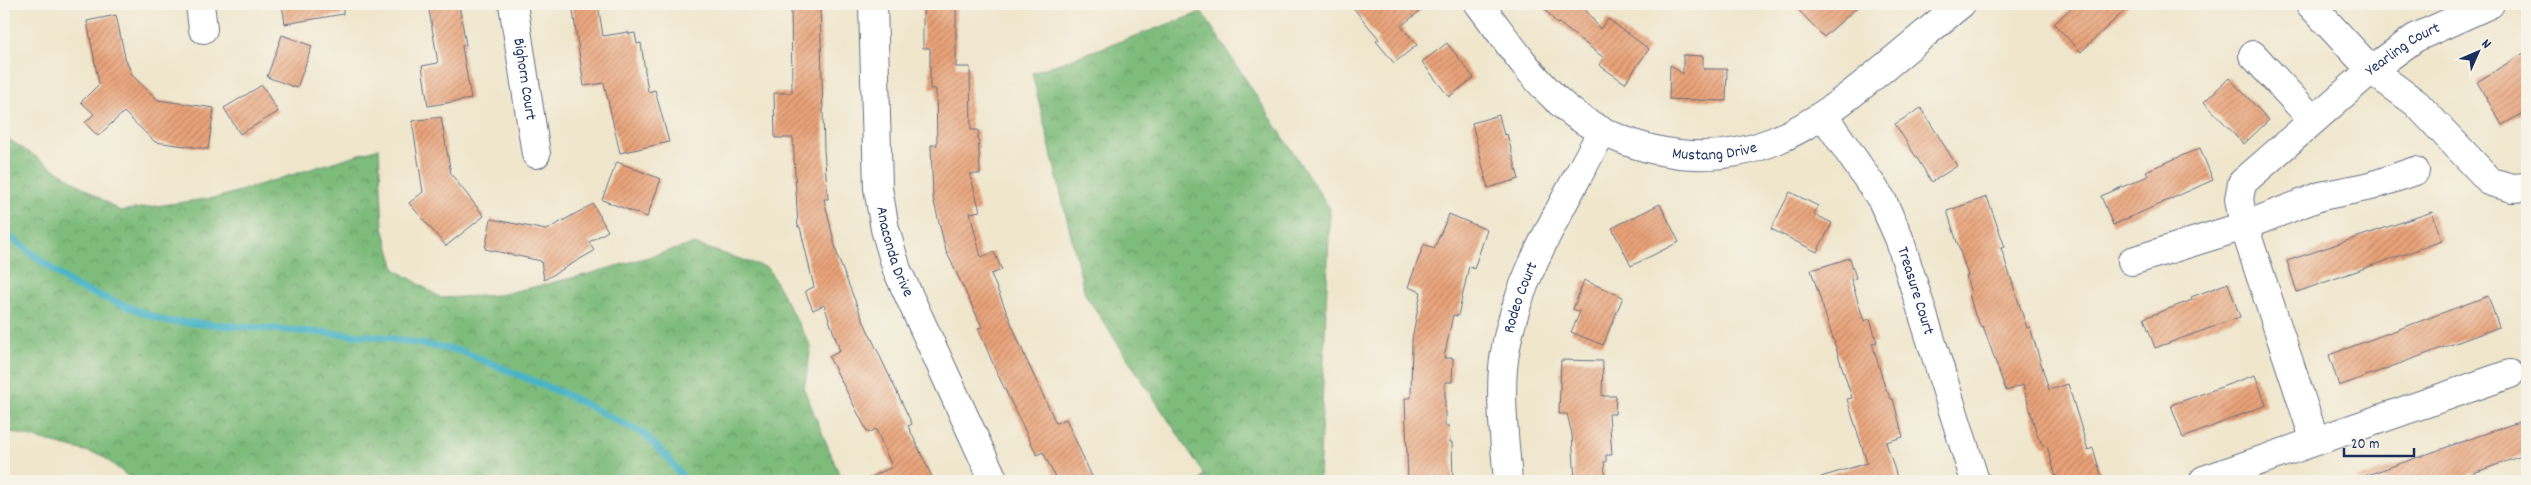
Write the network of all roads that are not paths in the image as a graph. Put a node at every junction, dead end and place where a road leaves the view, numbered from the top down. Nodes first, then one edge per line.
1 (513, 4) edge
2 (873, 4) edge
3 (1479, 4) edge
4 (2310, 4) edge
5 (2490, 4) edge
6 (1955, 6) edge
7 (2253, 55) dead end
8 (2371, 70) junction
9 (1824, 116) junction
10 (2313, 120) junction
11 (1602, 131) junction
12 (536, 154) dead end
13 (2415, 171) dead end
14 (2527, 187) edge
15 (2244, 226) junction
16 (2132, 261) dead end
17 (2510, 374) dead end
18 (2315, 441) junction
19 (2204, 480) dead end
20 (994, 481) edge
21 (1508, 481) edge
22 (1975, 481) edge

1 - 12 street, Bighorn Court
2 - 20 street, Anaconda Drive
3 - 11 street, Mustang Drive
4 - 8 street, Yearling Court
5 - 8 street, Yearling Court
6 - 9 street, Mustang Drive
7 - 10 street
8 - 10 street
8 - 14 street
9 - 11 street, Mustang Drive
9 - 22 street, Treasure Court
10 - 15 street
11 - 21 street, Rodeo Court
13 - 15 street
15 - 16 street
15 - 18 street
17 - 18 street
18 - 19 street

